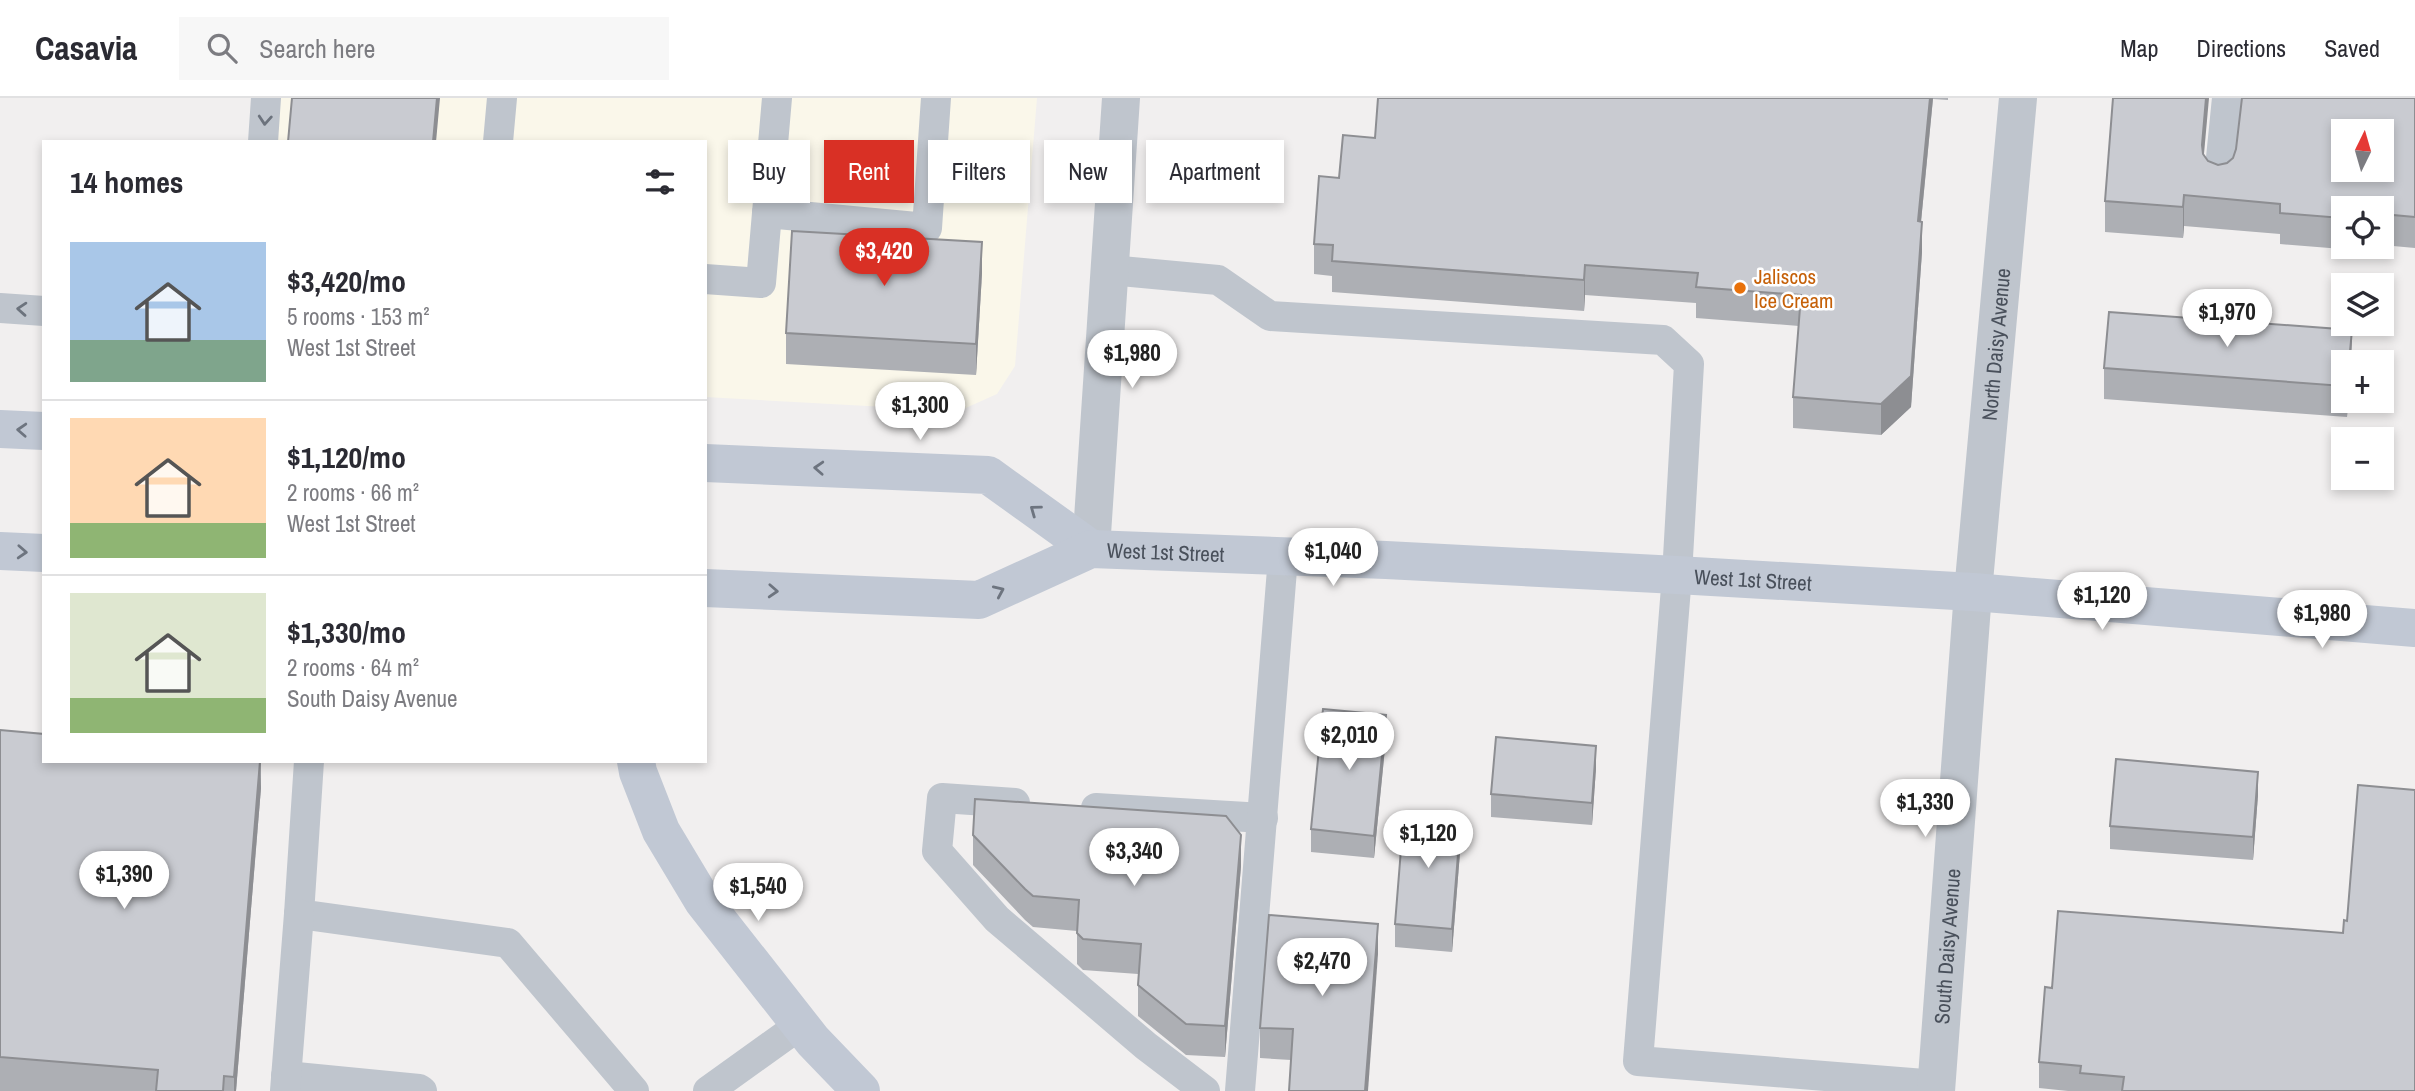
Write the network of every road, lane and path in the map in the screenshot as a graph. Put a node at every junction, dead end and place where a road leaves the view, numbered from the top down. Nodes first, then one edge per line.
1 (266, 98) edge
2 (502, 98) edge
3 (777, 98) edge
4 (936, 98) edge
5 (1121, 98) edge
6 (2018, 98) edge
7 (2227, 98) edge
8 (263, 140) edge
9 (498, 140) edge
10 (2219, 178) edge
11 (767, 214) junction
12 (1110, 270) junction
13 (707, 279) edge
14 (0, 308) edge
15 (42, 311) edge
16 (0, 429) edge
17 (42, 431) edge
18 (707, 463) edge
19 (1091, 549) junction
20 (0, 551) edge
21 (42, 553) edge
22 (1283, 557) junction
23 (1677, 575) junction
24 (707, 588) edge
25 (1973, 592) junction
26 (2415, 628) edge
27 (309, 763) edge
28 (636, 763) edge
29 (1263, 818) junction
30 (299, 914) junction
31 (800, 1025) junction
32 (286, 1084) edge
33 (1936, 1088) edge
34 (422, 1091) edge
35 (634, 1091) edge
36 (708, 1091) edge
37 (861, 1091) edge
38 (1205, 1091) edge
39 (1240, 1091) edge

1 -> 8 lane
2 - 9 lane
3 - 11 lane
4 - 11 lane
5 - 12 street
6 - 25 street, North Daisy Avenue
7 - 10 lane
11 - 13 lane
12 - 19 street
12 - 23 lane
15 -> 14 lane
17 -> 16 main road
19 -> 18 main road, West 1st Street
19 - 22 main road, West 1st Street
24 -> 19 main road, West 1st Street
20 -> 21 main road
22 - 23 main road, West 1st Street
22 - 29 lane
23 - 25 main road, West 1st Street
23 - 33 lane
25 - 26 main road, West 1st Street
25 - 33 street, South Daisy Avenue
27 - 30 lane
28 - 31 main road
29 - 38 lane
29 - 39 lane
30 - 32 lane
30 - 35 lane
31 - 36 lane
31 - 37 main road
32 - 34 lane

